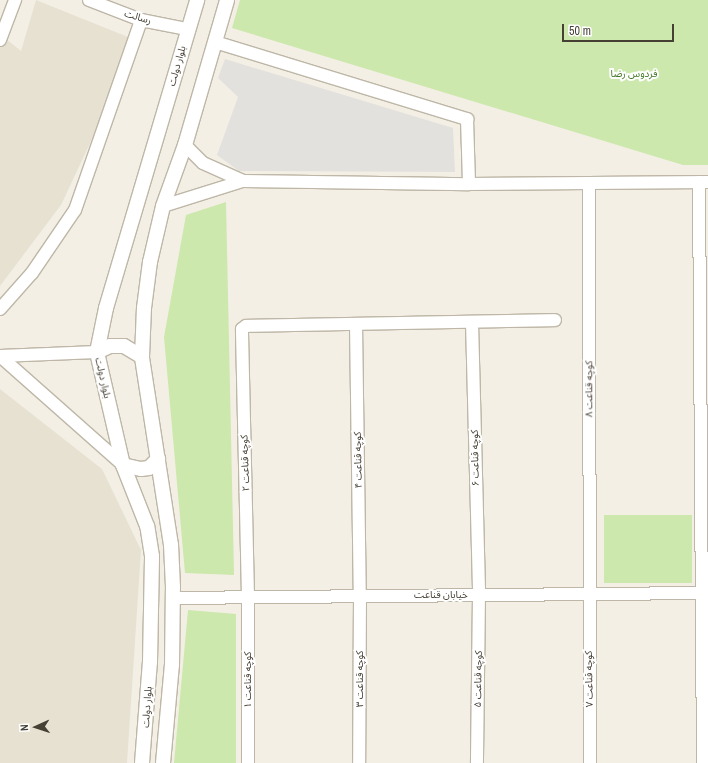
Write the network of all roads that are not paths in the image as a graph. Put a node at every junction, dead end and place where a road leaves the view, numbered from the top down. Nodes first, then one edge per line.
1 (15, 0) edge
2 (89, 0) edge
3 (197, 0) edge
4 (227, 0) edge
5 (141, 20) junction
6 (188, 29) junction
7 (0, 38) edge
8 (215, 42) junction
9 (185, 146) junction
10 (243, 181) junction
11 (703, 182) edge
12 (469, 184) junction
13 (589, 184) junction
14 (163, 206) junction
15 (0, 309) edge
16 (555, 320) dead end
17 (472, 322) junction
18 (356, 324) junction
19 (97, 352) junction
20 (0, 356) edge
21 (142, 357) junction
22 (158, 459) junction
23 (123, 465) junction
24 (705, 593) edge
25 (589, 594) junction
26 (479, 595) junction
27 (360, 596) junction
28 (248, 597) junction
29 (173, 598) junction
30 (142, 763) edge
31 (162, 763) edge
32 (248, 763) edge
33 (359, 763) edge
34 (477, 763) edge
35 (590, 763) edge
36 (704, 763) edge

1 - 7 street
2 - 5 street, رسالت
3 - 6 street, بلوار دولت
4 - 8 street
5 - 6 street, رسالت
5 - 15 street
6 - 19 street, بلوار دولت
8 - 9 street
8 - 12 street
9 - 10 street
9 - 14 street
10 - 12 street
10 - 14 street
11 - 13 street
11 - 24 street
12 - 13 street
13 - 25 street, کوچه قناعت ۸
14 - 21 street
16 - 17 street
17 - 18 street
17 - 26 street, کوچه قناعت ۶
18 - 27 street, کوچه قناعت ۴
18 - 28 street, کوچه قناعت ۲
19 - 20 street
19 - 21 street
19 - 23 street, بلوار دولت
20 - 23 street
21 - 22 street
22 - 23 street
22 - 29 street
23 - 30 street, بلوار دولت
24 - 25 street, خیابان قناعت
24 - 36 street
25 - 26 street, خیابان قناعت
25 - 35 street, کوچه قناعت ۷
26 - 27 street, خیابان قناعت
26 - 34 street, کوچه قناعت ۵
27 - 28 street, خیابان قناعت
27 - 33 street, کوچه قناعت ۳
28 - 29 street, خیابان قناعت
28 - 32 street, کوچه قناعت ۱
29 - 31 street

